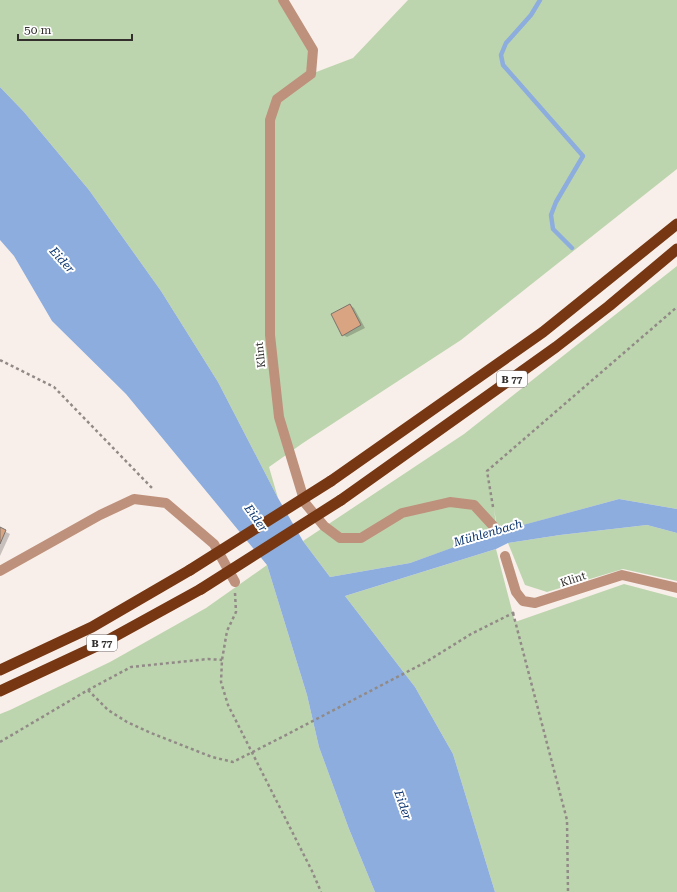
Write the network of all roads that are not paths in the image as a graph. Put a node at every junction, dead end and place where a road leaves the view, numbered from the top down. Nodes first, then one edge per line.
1 (283, 0) edge
2 (677, 224) edge
3 (677, 249) edge
4 (497, 530) dead end
5 (505, 556) dead end
6 (0, 570) edge
7 (235, 582) road end
8 (677, 588) edge
9 (0, 670) edge
10 (0, 691) edge

1 - 4 street, Klint
2 - 9 highway, B 77, bridge
3 - 10 highway, B 77, bridge
5 - 8 street, Klint
6 - 7 street

